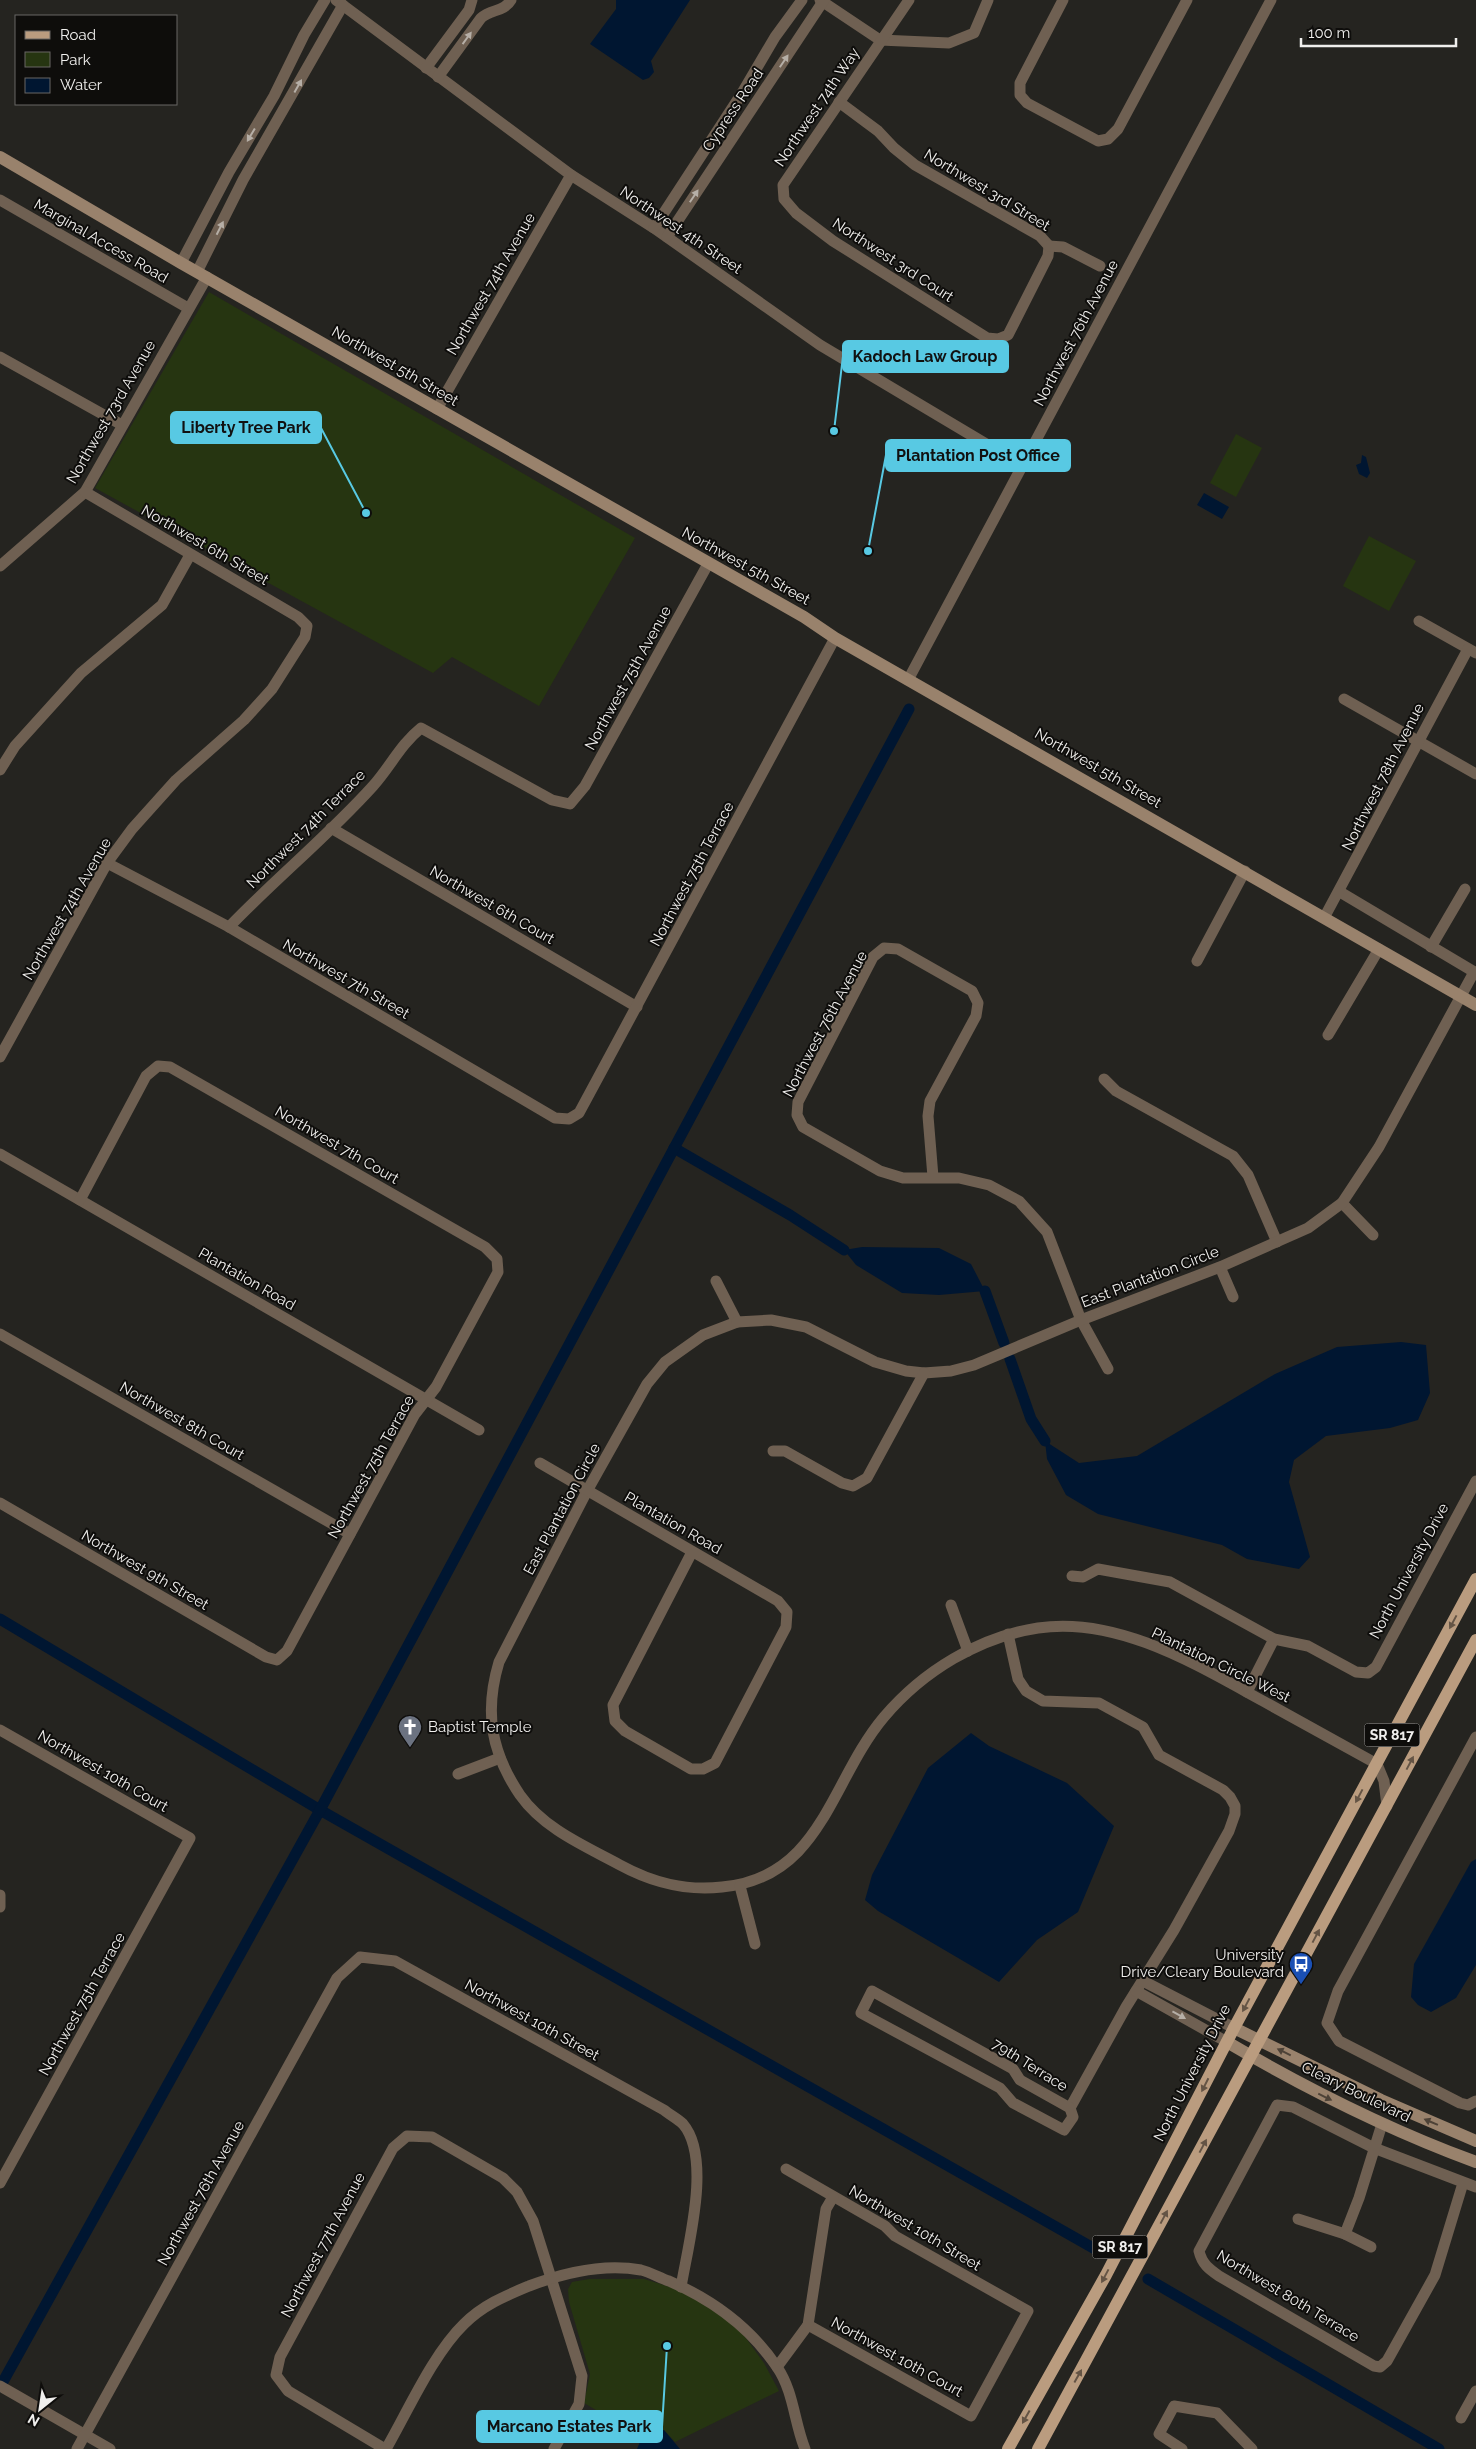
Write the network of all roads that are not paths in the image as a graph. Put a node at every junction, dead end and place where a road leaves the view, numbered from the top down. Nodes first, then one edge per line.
1 (325, 0) edge
2 (472, 0) edge
3 (511, 0) edge
4 (802, 0) edge
5 (909, 0) edge
6 (988, 0) edge
7 (1063, 0) edge
8 (1187, 0) edge
9 (1271, 0) edge
10 (822, 1) edge
11 (339, 2) edge
12 (880, 40) junction
13 (426, 68) junction
14 (438, 77) junction
15 (839, 102) junction
16 (0, 157) edge
17 (571, 175) junction
18 (782, 193) joint
19 (0, 200) edge
20 (654, 228) junction
21 (667, 237) junction
22 (1049, 246) junction
23 (182, 263) junction
24 (1100, 266) dead end
25 (202, 274) junction
26 (188, 308) junction
27 (3, 358) edge
28 (0, 371) edge
29 (437, 409) junction
30 (122, 425) junction
31 (1023, 466) junction
32 (85, 492) junction
33 (190, 555) junction
34 (708, 564) junction
35 (0, 566) edge
36 (1419, 621) dead end
37 (307, 626) joint
38 (835, 638) junction
39 (1472, 651) edge
40 (908, 680) junction
41 (1344, 699) dead end
42 (421, 728) joint
43 (1417, 740) junction
44 (0, 770) edge
45 (1476, 774) edge
46 (331, 828) junction
47 (107, 863) junction
48 (1246, 871) junction
49 (1465, 889) dead end
50 (1340, 892) junction
51 (1324, 918) junction
52 (229, 927) junction
53 (1431, 947) junction
54 (1379, 949) junction
55 (1197, 960) dead end
56 (1475, 973) edge
57 (1462, 997) junction
58 (1476, 1005) edge
59 (637, 1007) junction
60 (1328, 1035) dead end
61 (0, 1058) edge
62 (1104, 1079) dead end
63 (569, 1119) joint
64 (0, 1154) edge
65 (933, 1177) junction
66 (80, 1200) junction
67 (1342, 1203) junction
68 (1374, 1235) dead end
69 (1276, 1242) junction
70 (497, 1259) joint
71 (1220, 1266) junction
72 (716, 1281) dead end
73 (1233, 1297) dead end
74 (1081, 1320) junction
75 (737, 1322) junction
76 (0, 1334) edge
77 (1108, 1369) dead end
78 (924, 1373) junction
79 (426, 1399) junction
80 (479, 1430) dead end
81 (773, 1451) dead end
82 (540, 1463) dead end
83 (1476, 1481) edge
84 (587, 1491) junction
85 (0, 1503) edge
86 (350, 1534) junction
87 (692, 1552) junction
88 (1072, 1576) dead end
89 (1476, 1579) edge
90 (952, 1605) dead end
91 (1008, 1634) junction
92 (1274, 1639) junction
93 (1476, 1640) edge
94 (968, 1651) junction
95 (277, 1660) joint
96 (1247, 1692) junction
97 (0, 1730) edge
98 (1476, 1737) edge
99 (500, 1758) junction
100 (1377, 1764) junction
101 (458, 1774) dead end
102 (1387, 1806) junction
103 (190, 1838) joint
104 (740, 1886) junction
105 (755, 1944) dead end
106 (360, 1957) joint
107 (1144, 1981) junction
108 (1136, 1991) junction
109 (1234, 2028) junction
110 (1260, 2040) junction
111 (1227, 2042) junction
112 (1252, 2056) junction
113 (1476, 2101) edge
114 (1070, 2108) junction
115 (1382, 2124) junction
116 (1476, 2141) edge
117 (1374, 2148) junction
118 (1476, 2162) edge
119 (786, 2170) dead end
120 (0, 2183) edge
121 (1463, 2183) junction
122 (1476, 2188) edge
123 (833, 2197) junction
124 (1298, 2219) dead end
125 (1345, 2234) junction
126 (1371, 2247) dead end
127 (550, 2278) junction
128 (682, 2287) junction
129 (808, 2325) junction
130 (777, 2367) junction
131 (0, 2386) edge
132 (1476, 2391) edge
133 (971, 2416) joint
134 (1460, 2418) dead end
135 (86, 2434) junction
136 (1016, 2435) junction
137 (802, 2448) edge
138 (77, 2449) edge
139 (110, 2449) edge
140 (385, 2449) edge
141 (554, 2449) edge
142 (1008, 2449) edge
143 (1016, 2449) edge
144 (1038, 2449) edge
145 (1182, 2449) edge
146 (1252, 2449) edge

1 -> 23 street
2 - 13 street
14 -> 3 street
4 - 20 street
5 - 12 street, Northwest 74th Way
6 - 12 street
7 - 8 street
9 - 31 street, Northwest 76th Avenue
10 - 12 street
21 -> 10 street, Cypress Road
11 - 13 street, Northwest 4th Street
25 -> 11 street, Northwest 73rd Avenue
12 - 15 street, Northwest 74th Way
13 - 14 street, Northwest 4th Street
14 - 17 street, Northwest 4th Street
15 - 18 street, Northwest 74th Way
15 - 22 street, Northwest 3rd Street
16 - 23 street, Northwest 5th Street
17 - 20 street, Northwest 4th Street
17 - 29 street, Northwest 74th Avenue
18 - 22 street, Northwest 3rd Court
19 - 26 street, Marginal Access Road
20 - 21 street, Northwest 4th Street
21 - 31 street, Northwest 4th Street
22 - 24 street
23 - 25 street, Northwest 5th Street
25 - 26 street, Northwest 73rd Avenue
25 - 29 street, Northwest 5th Street
26 - 30 street, Northwest 73rd Avenue
27 - 28 street
27 - 30 street
29 - 34 street, Northwest 5th Street
30 - 32 street, Northwest 73rd Avenue
31 - 40 street, Northwest 76th Avenue
32 - 33 street, Northwest 6th Street
32 - 35 street, Northwest 73rd Avenue
33 - 37 street, Northwest 6th Street
33 - 44 street
34 - 38 street, Northwest 5th Street
34 - 42 street, Northwest 75th Avenue
36 - 39 street
37 - 47 street, Northwest 74th Avenue
38 - 40 street, Northwest 5th Street
38 - 59 street, Northwest 75th Terrace
39 - 43 street, Northwest 78th Avenue
40 - 48 street, Northwest 5th Street
41 - 43 street
42 - 46 street, Northwest 74th Terrace
43 - 45 street
43 - 50 street, Northwest 78th Avenue
46 - 52 street, Northwest 74th Terrace
46 - 59 street, Northwest 6th Court
47 - 52 street, Northwest 7th Street
47 - 61 street, Northwest 74th Avenue
48 - 51 street, Northwest 5th Street
48 - 55 street
49 - 53 street
50 - 51 street, Northwest 78th Avenue
50 - 53 street
51 - 54 street, Northwest 5th Street
52 - 63 street, Northwest 7th Street
53 - 56 street
54 - 57 street, Northwest 5th Street
54 - 60 street
56 - 57 street, East Plantation Circle
57 - 58 street, Northwest 5th Street
57 - 67 street, East Plantation Circle
59 - 63 street, Northwest 75th Terrace
62 - 69 street
64 - 66 street, Plantation Road
65 - 65 street, Northwest 76th Avenue
65 - 74 street
66 - 70 street, Northwest 7th Court
66 - 79 street, Plantation Road
67 - 68 street
67 - 69 street, East Plantation Circle
69 - 71 street, East Plantation Circle
70 - 79 street, Northwest 75th Terrace
71 - 73 street
71 - 74 street, East Plantation Circle
72 - 75 street
74 - 77 street
74 - 78 street, East Plantation Circle
75 - 78 street, East Plantation Circle
75 - 84 street, East Plantation Circle
76 - 86 street, Northwest 8th Court
78 - 81 street
79 - 80 street, Plantation Road
79 - 86 street, Northwest 75th Terrace
82 - 84 street, Plantation Road
83 - 92 street, North University Drive
84 - 87 street, Plantation Road
84 - 99 street, East Plantation Circle
85 - 95 street, Northwest 9th Street
86 - 95 street, Northwest 75th Terrace
87 - 87 street, Plantation Road
88 - 92 street
89 -> 100 main road, North University Drive / SR 817
90 - 94 street
91 - 94 street, Plantation Circle West
91 - 96 street, Plantation Circle West
91 - 107 street
92 - 96 street
102 -> 93 main road, SR 817
94 - 104 street, Plantation Circle West
96 - 100 street, Plantation Circle West
97 - 103 street, Northwest 10th Court
98 - 113 street
99 - 101 street
99 - 104 street, Plantation Circle West
100 - 102 street
100 -> 109 main road, North University Drive / SR 817
110 -> 102 main road, SR 817
103 - 120 street, Northwest 75th Terrace
104 - 105 street
106 - 128 street, Northwest 10th Street
106 - 135 street, Northwest 76th Avenue
107 - 108 street
107 - 109 street
108 -> 111 street
108 - 114 street
109 - 110 street, Cleary Boulevard
109 - 111 main road, North University Drive / SR 817
110 - 112 main road, SR 817
116 -> 110 street, Cleary Boulevard
111 - 112 street, Cleary Boulevard
111 -> 136 main road, North University Drive / SR 817
112 -> 115 street, Cleary Boulevard
144 -> 112 main road, SR 817
114 - 114 street, 79th Terrace
115 - 117 street
115 - 118 street, Cleary Boulevard
117 - 121 street
117 - 121 street, Northwest 80th Terrace
117 - 125 street
119 - 123 street, Northwest 10th Street
121 - 122 street
123 - 129 street
123 - 133 street, Northwest 10th Street
124 - 125 street
125 - 126 street
127 - 128 street
127 - 140 street
127 - 140 street, Northwest 77th Avenue
127 - 141 street
128 - 130 street
129 - 130 street
129 - 133 street, Northwest 10th Court
130 - 137 street
131 - 135 street
132 - 134 street
135 - 138 street, Northwest 76th Avenue
135 - 139 street
136 - 142 main road, North University Drive / SR 817
136 - 143 main road
145 - 146 street

